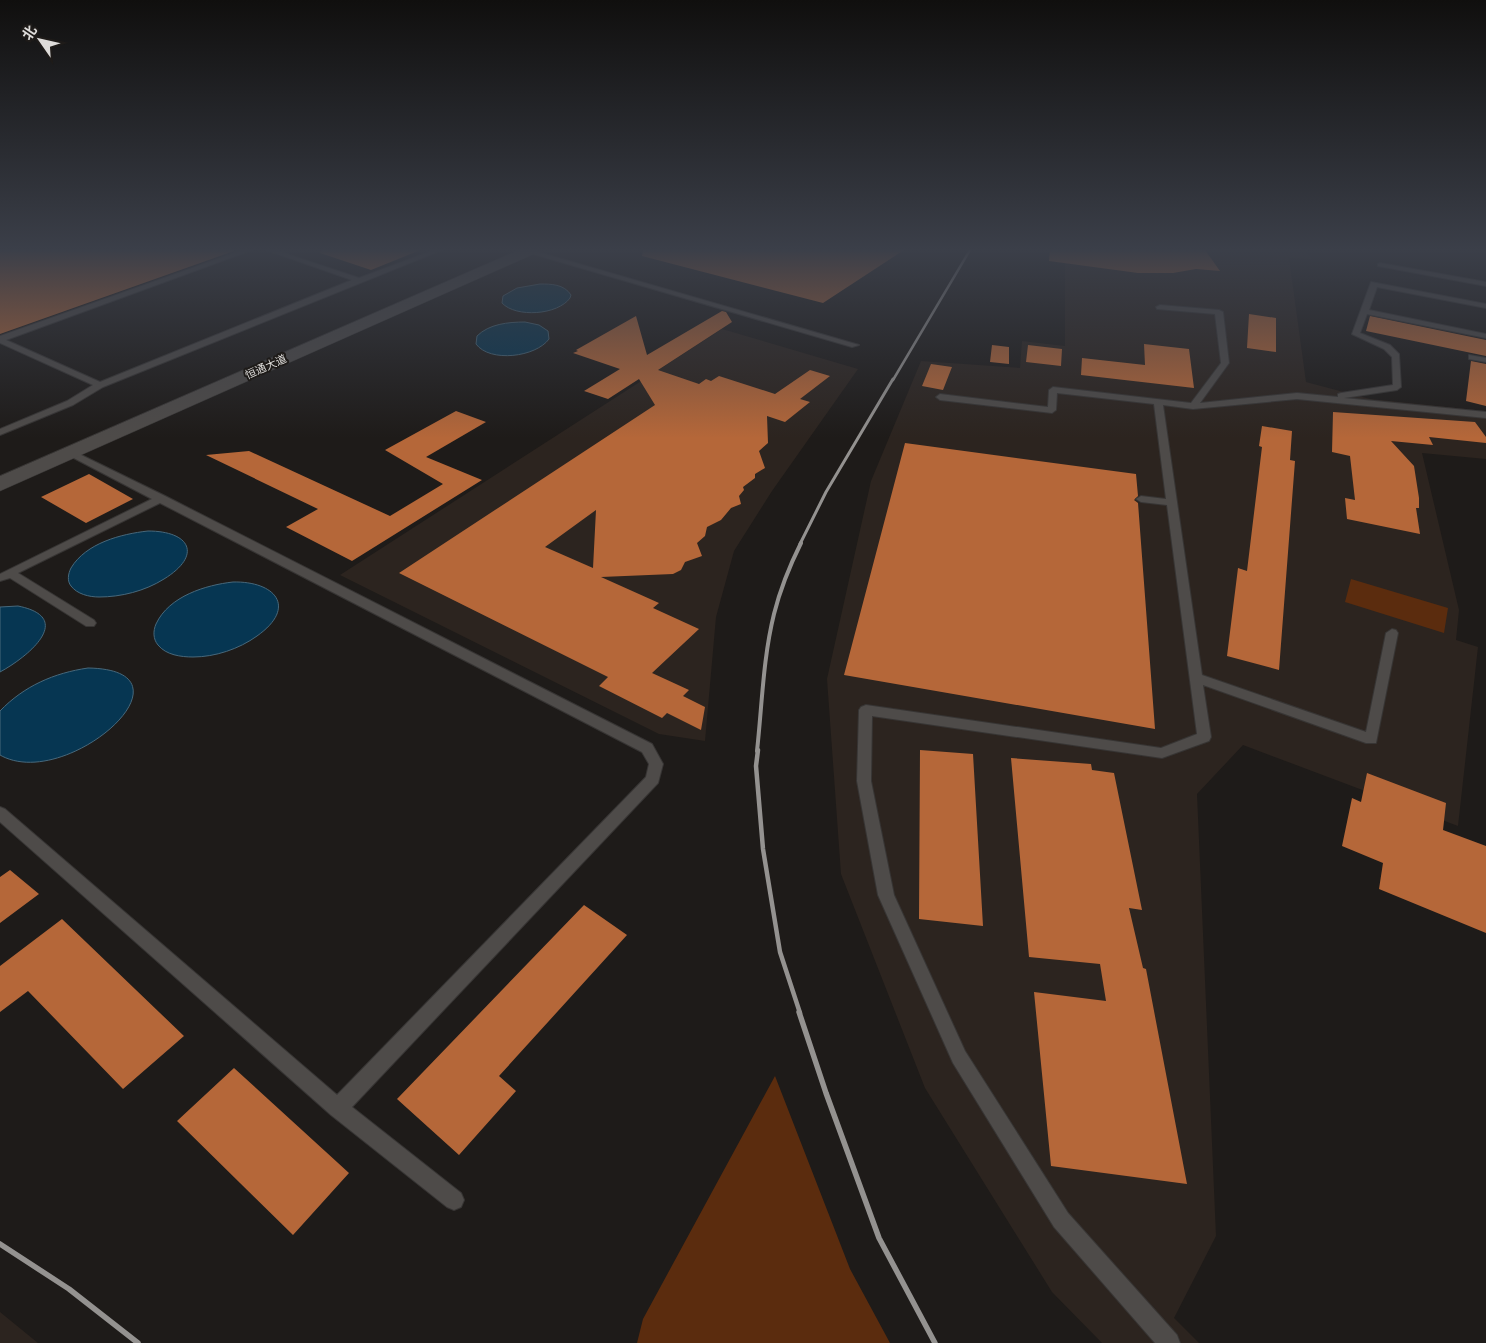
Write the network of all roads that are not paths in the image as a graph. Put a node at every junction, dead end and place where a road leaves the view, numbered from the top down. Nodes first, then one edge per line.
1 (76, 313) edge
2 (278, 313) edge
3 (358, 313) edge
4 (388, 313) edge
5 (744, 313) edge
6 (1219, 313) edge
7 (1363, 313) edge
8 (1372, 313) edge
9 (1486, 336) edge
10 (0, 340) edge
11 (855, 345) dead end
12 (1472, 357) dead end
13 (1486, 360) edge
14 (100, 385) junction
15 (940, 397) dead end
16 (1324, 398) junction
17 (1158, 402) junction
18 (1193, 406) junction
19 (1486, 415) edge
20 (0, 432) edge
21 (71, 452) junction
22 (0, 468) edge
23 (0, 484) edge
24 (161, 498) junction
25 (1141, 499) dead end
26 (1172, 503) junction
27 (5, 576) edge
28 (90, 623) dead end
29 (1392, 633) dead end
30 (1196, 678) junction
31 (0, 813) edge
32 (338, 1108) junction
33 (454, 1200) dead end
34 (1169, 1343) edge

1 - 10 lane
2 - 14 lane
3 - 22 main road, 恒通大道
4 - 21 main road, 恒通大道
5 - 11 lane
6 - 18 lane
7 - 16 lane
8 - 9 lane
10 - 14 lane
12 - 13 lane
14 - 20 lane
15 - 17 lane
16 - 18 lane
16 - 19 lane
17 - 18 lane
17 - 26 lane
21 - 23 main road, 恒通大道
21 - 24 lane
24 - 27 lane
24 - 32 lane
25 - 26 lane
26 - 30 lane
27 - 28 lane
29 - 30 lane
30 - 34 lane
31 - 32 lane
32 - 33 lane

